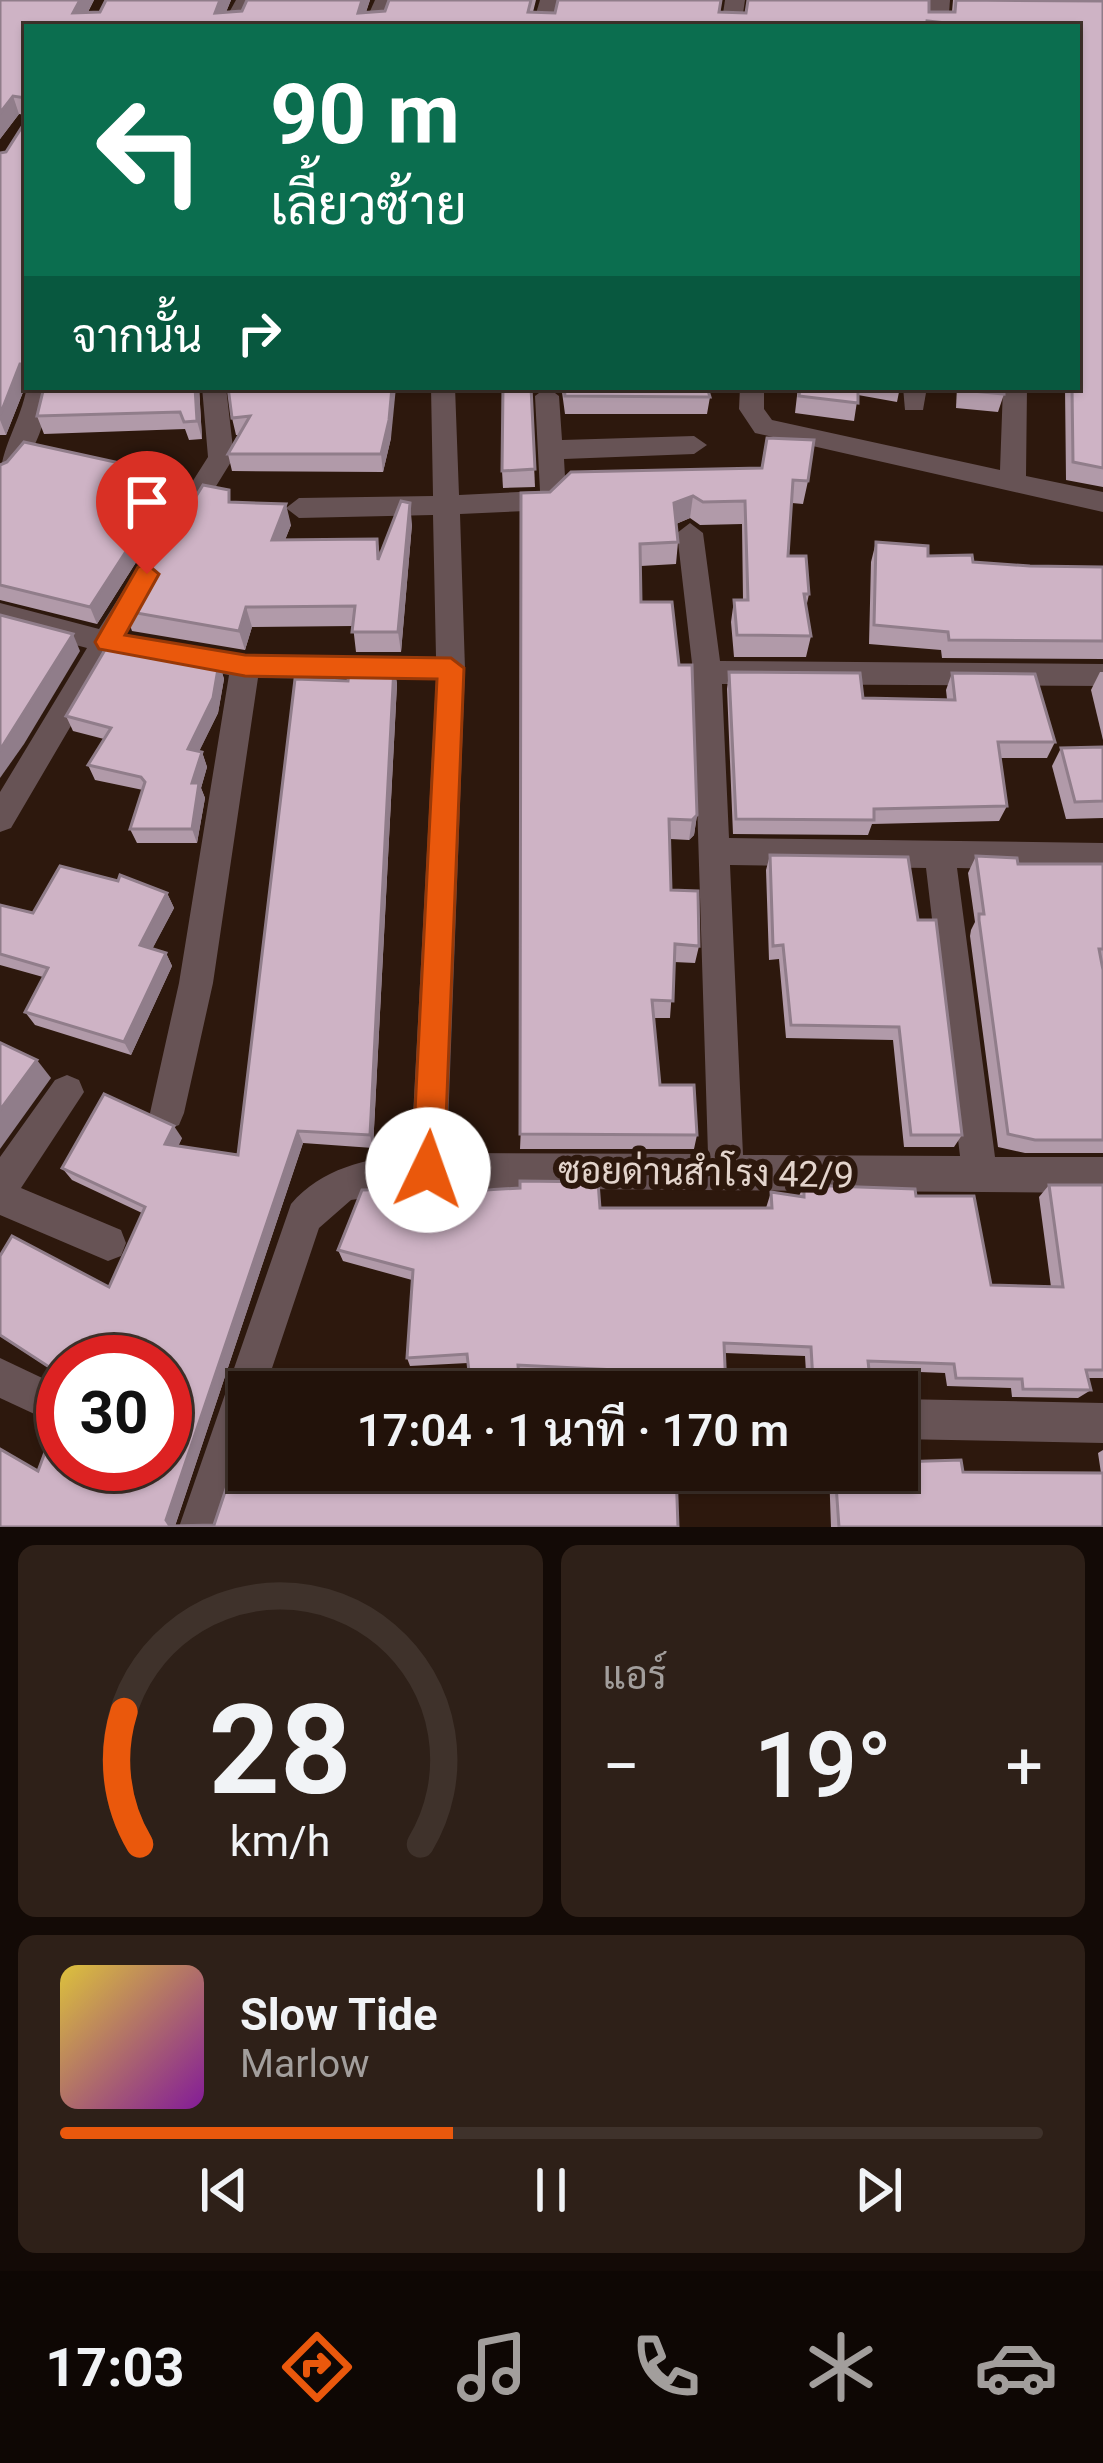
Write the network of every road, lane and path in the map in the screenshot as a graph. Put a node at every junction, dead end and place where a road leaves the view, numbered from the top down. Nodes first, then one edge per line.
1 (39, 390) edge
2 (214, 390) edge
3 (443, 390) edge
4 (752, 390) edge
5 (1015, 390) edge
6 (548, 396) dead end
7 (694, 445) dead end
8 (550, 450) junction
9 (0, 473) edge
10 (1013, 482) junction
11 (1103, 502) edge
12 (299, 508) dead end
13 (450, 508) junction
14 (690, 532) dead end
15 (0, 614) edge
16 (108, 642) junction
17 (245, 666) junction
18 (451, 668) junction
19 (706, 672) junction
20 (1103, 675) edge
21 (0, 820) edge
22 (713, 851) junction
23 (940, 857) junction
24 (1103, 857) edge
25 (68, 1092) dead end
26 (167, 1113) dead end
27 (428, 1170) junction
28 (726, 1173) junction
29 (1103, 1175) edge
30 (980, 1176) junction
31 (0, 1193) edge
32 (108, 1243) dead end
33 (256, 1371) edge
34 (0, 1377) edge
35 (36, 1396) edge
36 (918, 1419) edge
37 (1103, 1423) edge
38 (228, 1452) edge
39 (199, 1527) edge

1 - 9 street
2 - 16 street
3 - 13 street
4 - 10 street
5 - 10 street
6 - 8 street
7 - 8 street
8 - 13 street
10 - 11 street
12 - 13 street
13 - 18 street
14 - 19 street
15 - 16 street
16 - 17 street
16 - 21 street
17 - 18 street
17 - 26 street
18 - 27 street
19 - 20 street
19 - 22 street
22 - 23 street
22 - 28 street
23 - 24 street
23 - 30 street
25 - 31 street
27 - 28 street, ซอยด่านสำโรง 42/9
27 - 33 street, ซอยด่านสำโรง 42/9
28 - 30 street, ซอยด่านสำโรง 42/9
29 - 30 street, ซอยด่านสำโรง 42/9
31 - 32 street
34 - 35 street
36 - 37 street
38 - 39 street

